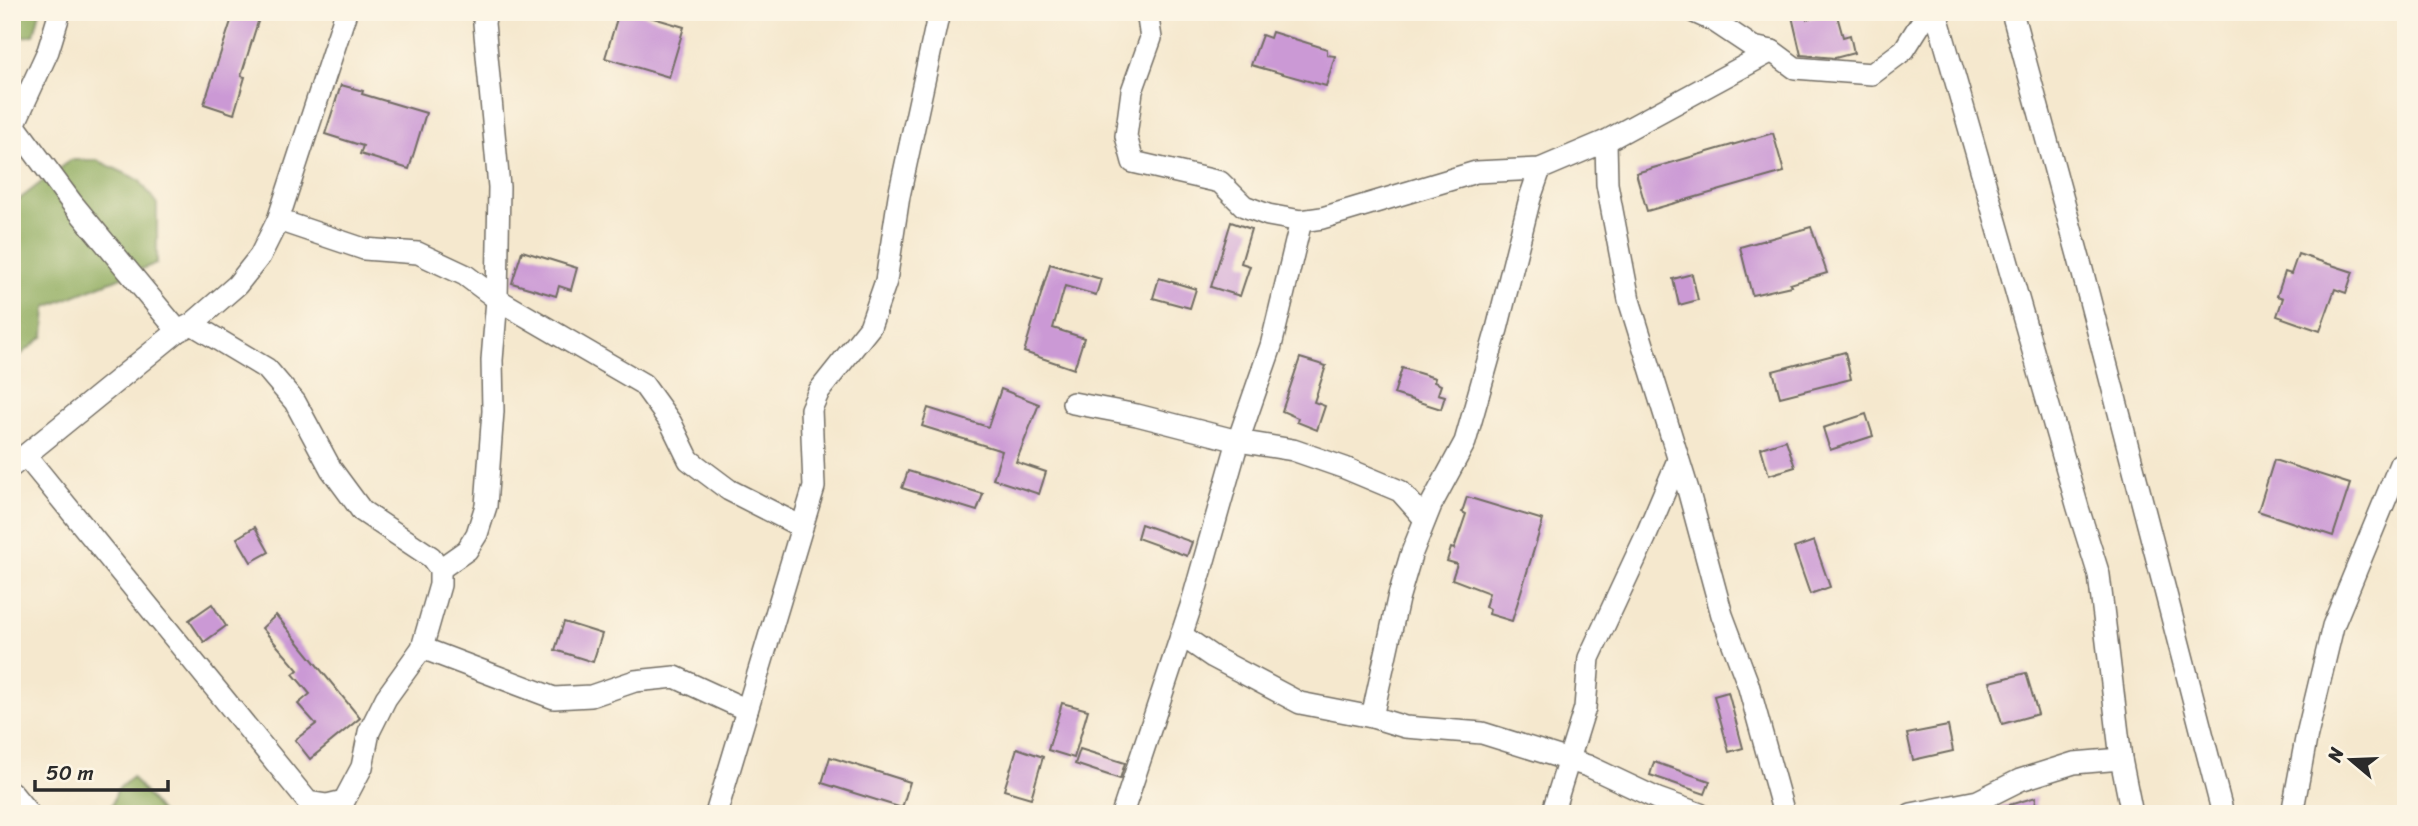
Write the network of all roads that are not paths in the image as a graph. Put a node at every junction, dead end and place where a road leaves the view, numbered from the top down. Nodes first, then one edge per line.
1 (60, 12) edge
2 (346, 12) edge
3 (486, 12) edge
4 (939, 12) edge
5 (1147, 12) edge
6 (1694, 12) edge
7 (1928, 12) edge
8 (1936, 12) edge
9 (2012, 12) edge
10 (1772, 51) junction
11 (13, 124) edge
12 (1606, 141) junction
13 (1540, 169) junction
14 (278, 220) junction
15 (1301, 221) junction
16 (497, 299) junction
17 (185, 328) junction
18 (1073, 403) dead end
19 (1238, 441) junction
20 (1678, 460) junction
21 (19, 461) edge
22 (2400, 464) dead end
23 (1425, 519) junction
24 (802, 527) junction
25 (440, 569) junction
26 (1181, 635) junction
27 (422, 648) junction
28 (747, 710) junction
29 (1372, 717) junction
30 (2120, 759) junction
31 (1570, 761) junction
32 (12, 793) edge
33 (29, 814) edge
34 (716, 814) edge
35 (1122, 814) edge
36 (1552, 814) edge
37 (1700, 814) edge
38 (1784, 814) edge
39 (1911, 814) edge
40 (2132, 814) edge
41 (2223, 814) edge
42 (2292, 814) edge

1 - 11 street
2 - 14 street
3 - 16 street
4 - 24 street
5 - 15 street
6 - 10 street
7 - 10 street
8 - 30 street
9 - 41 street
10 - 12 street
11 - 17 street
12 - 13 street
12 - 20 street
13 - 15 street
13 - 23 street
14 - 16 street
14 - 17 street
15 - 19 street
16 - 24 street
16 - 25 street
17 - 21 street
17 - 25 street
18 - 19 street
19 - 23 street
19 - 26 street
20 - 31 street
20 - 38 street
21 - 27 street
22 - 42 street
23 - 29 street
24 - 28 street
25 - 27 street
26 - 29 street
26 - 35 street
27 - 28 street
28 - 34 street
29 - 31 street
30 - 39 street
30 - 40 street
31 - 36 street
31 - 37 street
32 - 33 street

